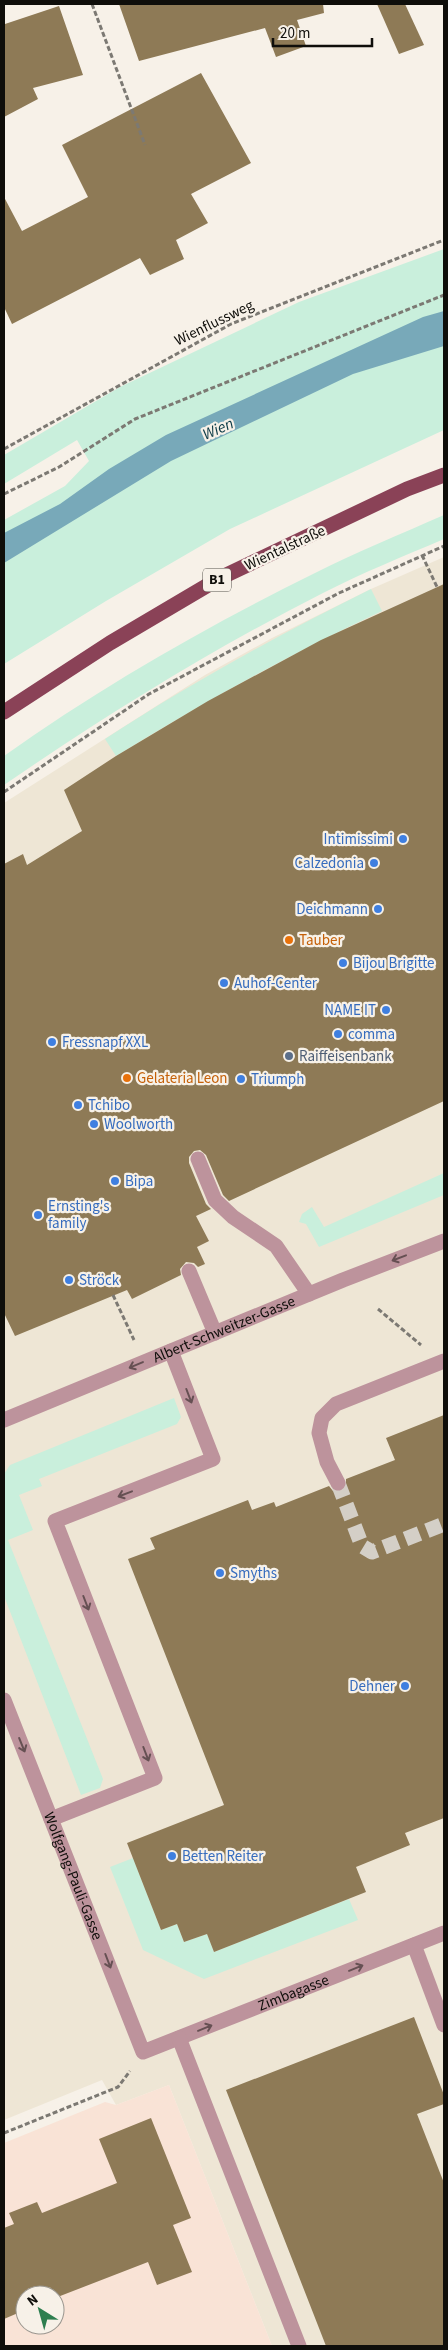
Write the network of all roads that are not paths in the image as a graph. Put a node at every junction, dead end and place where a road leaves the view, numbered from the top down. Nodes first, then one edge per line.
1 (444, 474) edge
2 (4, 712) edge
3 (198, 1160) dead end
4 (444, 1241) edge
5 (189, 1271) dead end
6 (309, 1294) junction
7 (215, 1333) junction
8 (171, 1351) junction
9 (443, 1361) edge
10 (4, 1420) edge
11 (338, 1483) tunnel mouth
12 (4, 1700) edge
13 (51, 1819) junction
14 (444, 1933) edge
15 (414, 1945) junction
16 (444, 2025) edge
17 (179, 2038) junction
18 (143, 2052) joint
19 (299, 2346) edge

1 - 2 main road, Wientalstraße / B1
3 - 6 street
4 -> 6 street, Albert-Schweitzer-Gasse
5 - 7 street
6 - 7 street, Albert-Schweitzer-Gasse
7 - 8 street, Albert-Schweitzer-Gasse
8 -> 10 street, Albert-Schweitzer-Gasse
8 -> 13 street
9 - 11 street
12 -> 13 street, Wolfgang-Pauli-Gasse
13 -> 18 street, Wolfgang-Pauli-Gasse
14 - 15 street, Zimbagasse
15 - 16 street
17 -> 15 street, Zimbagasse
17 - 18 street, Zimbagasse
17 - 19 street

